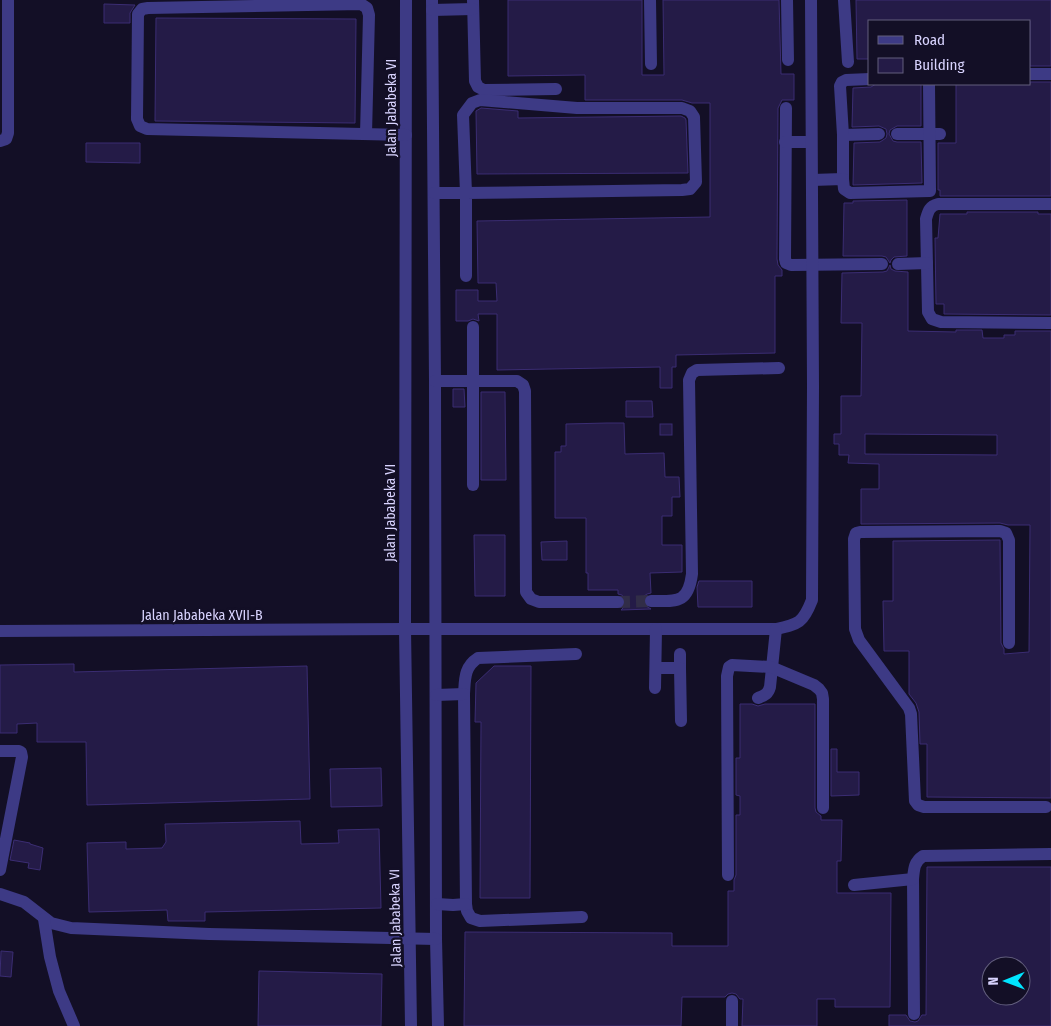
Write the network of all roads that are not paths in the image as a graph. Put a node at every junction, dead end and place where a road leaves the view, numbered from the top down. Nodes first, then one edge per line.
1 (8, 0) edge
2 (406, 0) edge
3 (650, 0) edge
4 (787, 0) edge
5 (811, 0) edge
6 (844, 0) edge
7 (432, 5) edge
8 (473, 5) edge
9 (788, 60) dead end
10 (848, 62) dead end
11 (651, 64) dead end
12 (1031, 74) edge
13 (1051, 74) edge
14 (868, 79) edge
15 (929, 85) edge
16 (556, 89) dead end
17 (786, 108) dead end
18 (366, 134) junction
19 (879, 134) dead end
20 (897, 134) dead end
21 (935, 134) junction
22 (406, 135) junction
23 (842, 135) junction
24 (0, 141) edge
25 (785, 142) junction
26 (811, 142) junction
27 (843, 179) junction
28 (812, 180) junction
29 (466, 192) junction
30 (434, 193) junction
31 (1051, 204) edge
32 (927, 262) junction
33 (882, 264) dead end
34 (898, 264) dead end
35 (811, 265) junction
36 (466, 276) dead end
37 (1051, 323) edge
38 (473, 327) dead end
39 (779, 368) dead end
40 (472, 380) junction
41 (435, 381) junction
42 (474, 485) dead end
43 (651, 601) tunnel mouth
44 (618, 602) tunnel mouth
45 (405, 629) junction
46 (436, 629) junction
47 (656, 629) junction
48 (776, 629) junction
49 (0, 631) edge
50 (1009, 643) dead end
51 (576, 654) dead end
52 (680, 654) dead end
53 (772, 667) junction
54 (656, 668) junction
55 (680, 668) junction
56 (656, 688) dead end
57 (464, 694) junction
58 (436, 695) junction
59 (758, 698) dead end
60 (681, 721) dead end
61 (0, 751) edge
62 (823, 808) dead end
63 (1046, 808) dead end
64 (1051, 854) edge
65 (0, 870) edge
66 (728, 875) dead end
67 (913, 879) junction
68 (854, 885) dead end
69 (0, 894) edge
70 (437, 904) junction
71 (466, 904) junction
72 (582, 917) dead end
73 (44, 919) junction
74 (410, 938) junction
75 (436, 939) junction
76 (732, 1001) dead end
77 (914, 1014) dead end
78 (74, 1026) edge
79 (411, 1026) edge
80 (438, 1026) edge
81 (732, 1026) edge

1 - 24 street
2 - 22 street, Jalan Jababeka VI
3 - 11 street
4 - 9 street
5 - 26 street, Jalan Jababeka XVII-B
6 - 10 street
7 - 8 street
7 - 30 street
8 - 16 street
12 - 13 street
14 - 23 street
15 - 21 street
17 - 25 street
18 - 18 street
18 - 22 street
19 - 23 street
20 - 21 street
21 - 27 street
22 - 45 street, Jalan Jababeka VI
23 - 27 street
25 - 26 street
25 - 35 street
26 - 28 street, Jalan Jababeka XVII-B
27 - 28 street
28 - 35 street, Jalan Jababeka XVII-B
29 - 29 street
29 - 30 street
29 - 36 street
30 - 41 street
31 - 32 street
32 - 34 street
32 - 37 street
33 - 35 street
35 - 48 street, Jalan Jababeka XVII-B
38 - 40 street
39 - 43 street
40 - 41 street
40 - 42 street
40 - 44 street
41 - 46 street
45 - 46 street, Jalan Jababeka XVII-B
45 - 49 street, Jalan Jababeka XVII-B
45 - 74 street, Jalan Jababeka VI
46 - 47 street, Jalan Jababeka XVII-B
46 - 58 street
47 - 48 street, Jalan Jababeka XVII-B
47 - 54 street
48 - 53 street
50 - 63 street
51 - 57 street
52 - 55 street
53 - 59 street
53 - 62 street
53 - 66 street
54 - 55 street
54 - 56 street
55 - 60 street
57 - 58 street
57 - 71 street
58 - 70 street
61 - 65 street
64 - 67 street
67 - 68 street
67 - 77 street
69 - 73 street
70 - 71 street
70 - 75 street
71 - 72 street
73 - 74 street
73 - 78 street
74 - 75 street
74 - 79 street, Jalan Jababeka VI
75 - 80 street
76 - 81 street

